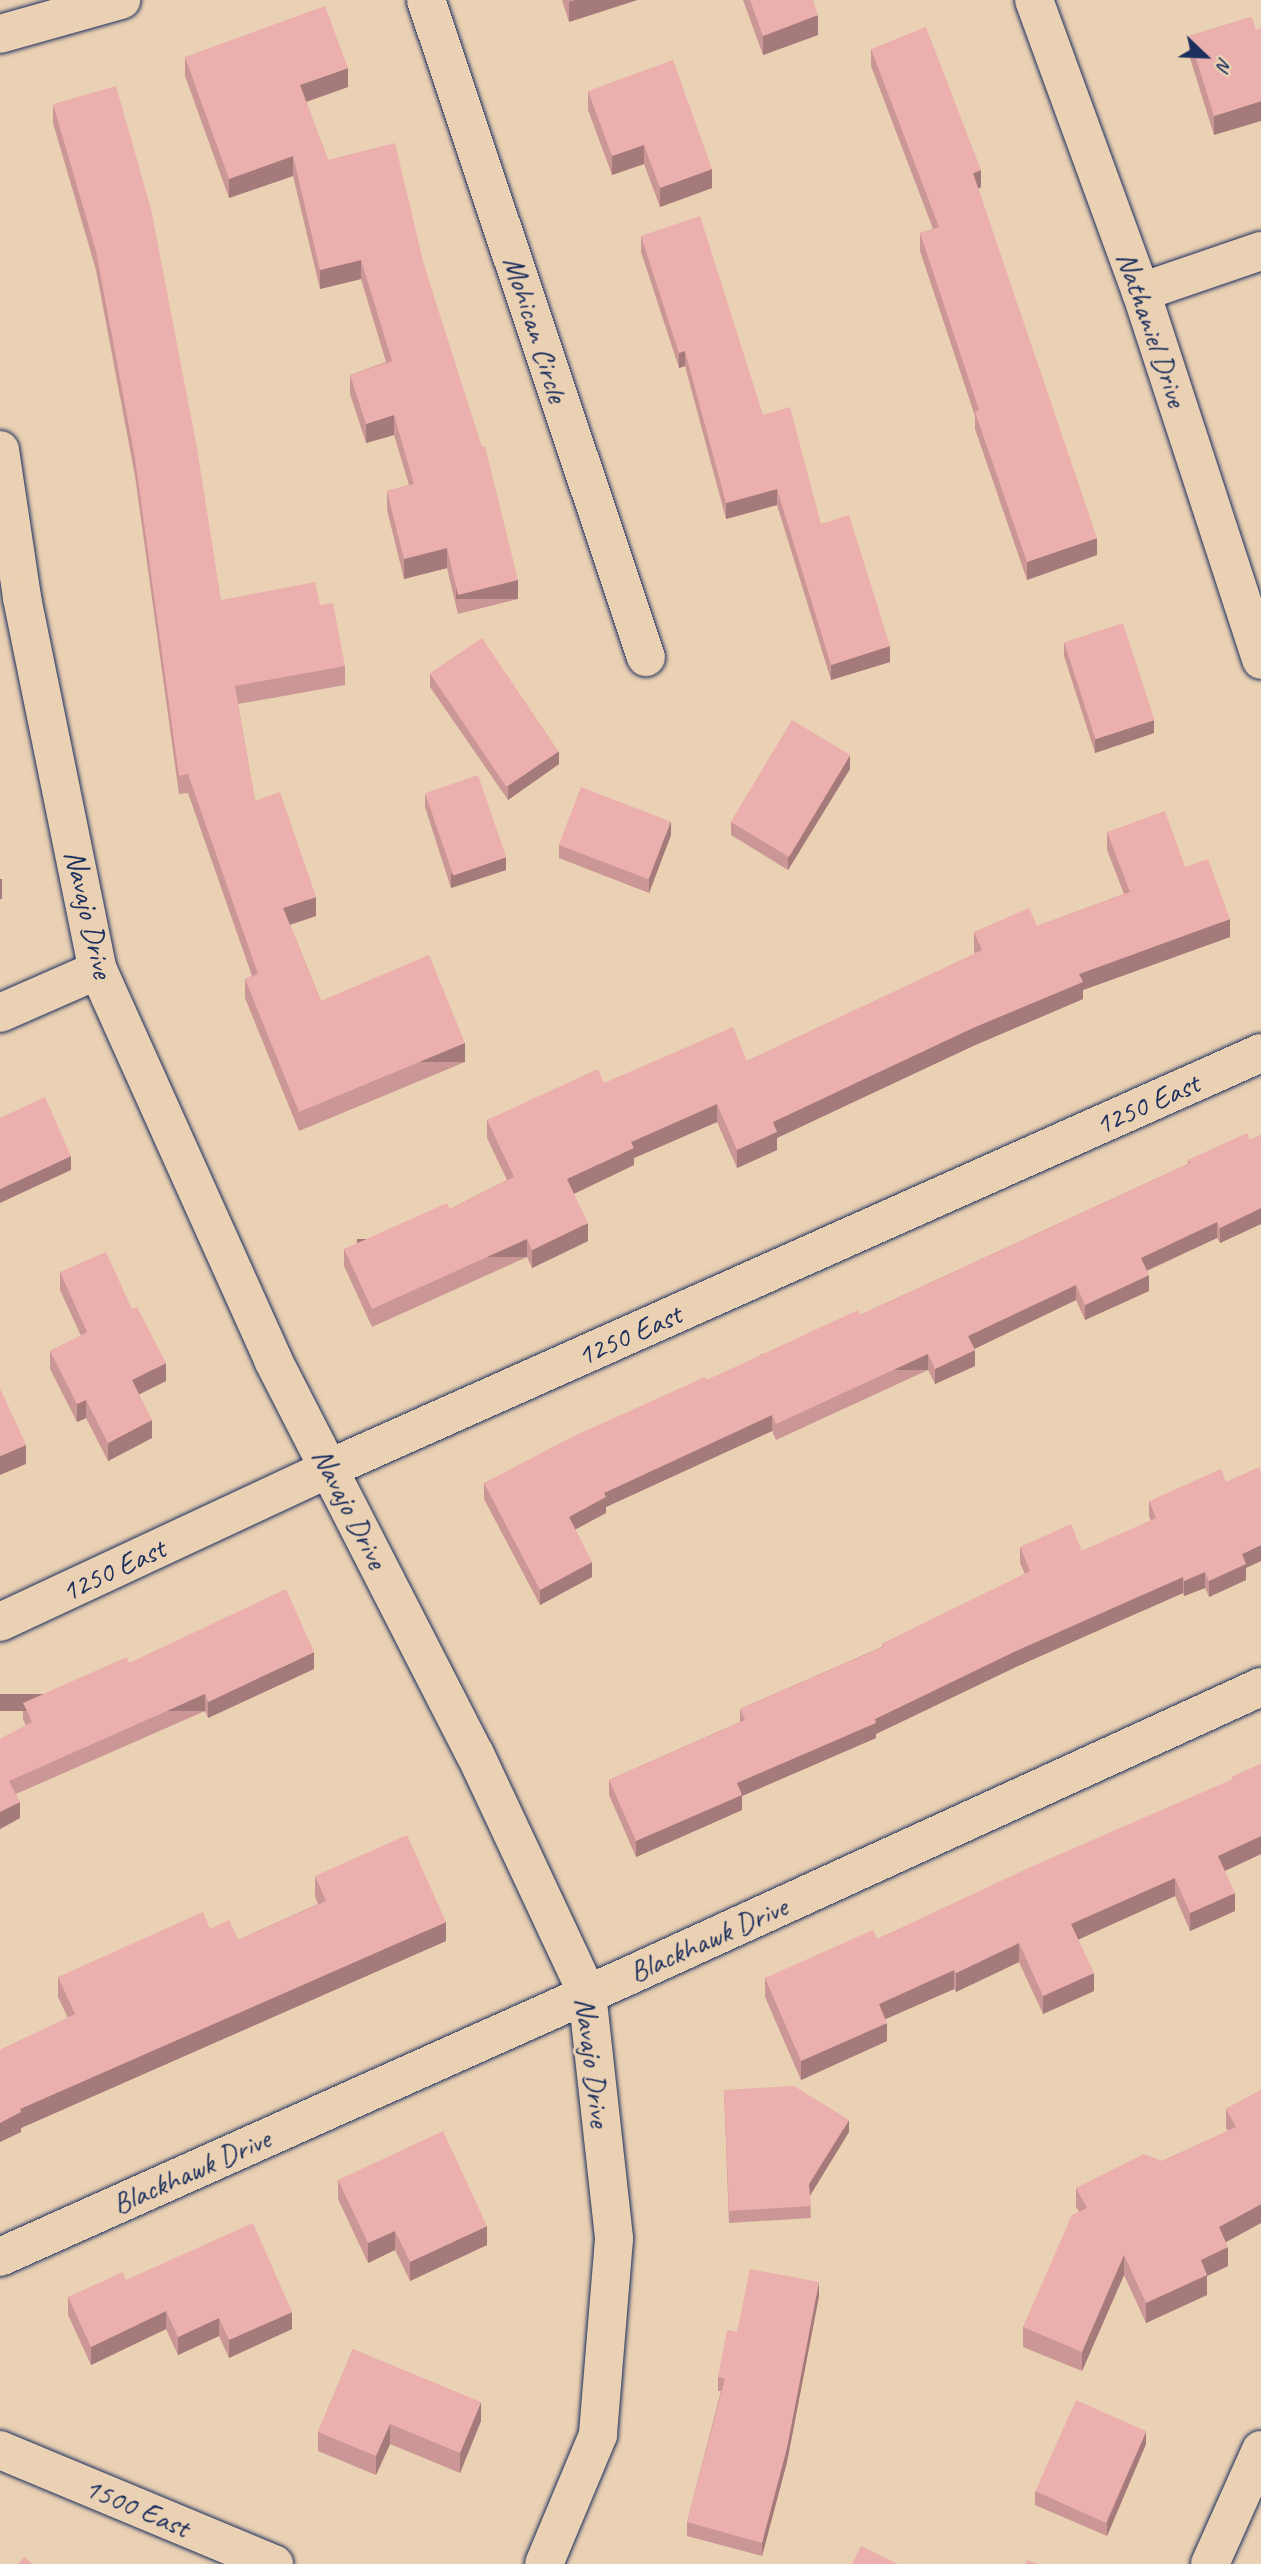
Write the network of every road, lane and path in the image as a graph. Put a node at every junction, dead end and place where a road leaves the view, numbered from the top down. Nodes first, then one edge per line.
1 (121, 0) edge
2 (426, 0) edge
3 (1034, 0) edge
4 (0, 34) edge
5 (1261, 251) edge
6 (1141, 292) junction
7 (0, 450) edge
8 (646, 657) dead end
9 (1261, 660) edge
10 (98, 970) junction
11 (0, 1013) edge
12 (1261, 1053) edge
13 (330, 1468) junction
14 (0, 1622) edge
15 (1261, 1687) edge
16 (587, 1993) junction
17 (0, 2257) edge
18 (0, 2450) edge
19 (1261, 2450) edge
20 (274, 2564) edge
21 (544, 2564) edge
22 (1210, 2564) edge

1 - 4 street
2 - 8 street, Mohican Circle
3 - 6 street, Nathaniel Drive
5 - 6 street
6 - 9 street, Nathaniel Drive
7 - 10 street, Navajo Drive
10 - 11 street
10 - 13 street, Navajo Drive
12 - 13 street, 1250 East
13 - 14 street, 1250 East
13 - 16 street, Navajo Drive
15 - 16 street, Blackhawk Drive
16 - 17 street, Blackhawk Drive
16 - 21 street, Navajo Drive
18 - 20 street, 1500 East
19 - 22 street

